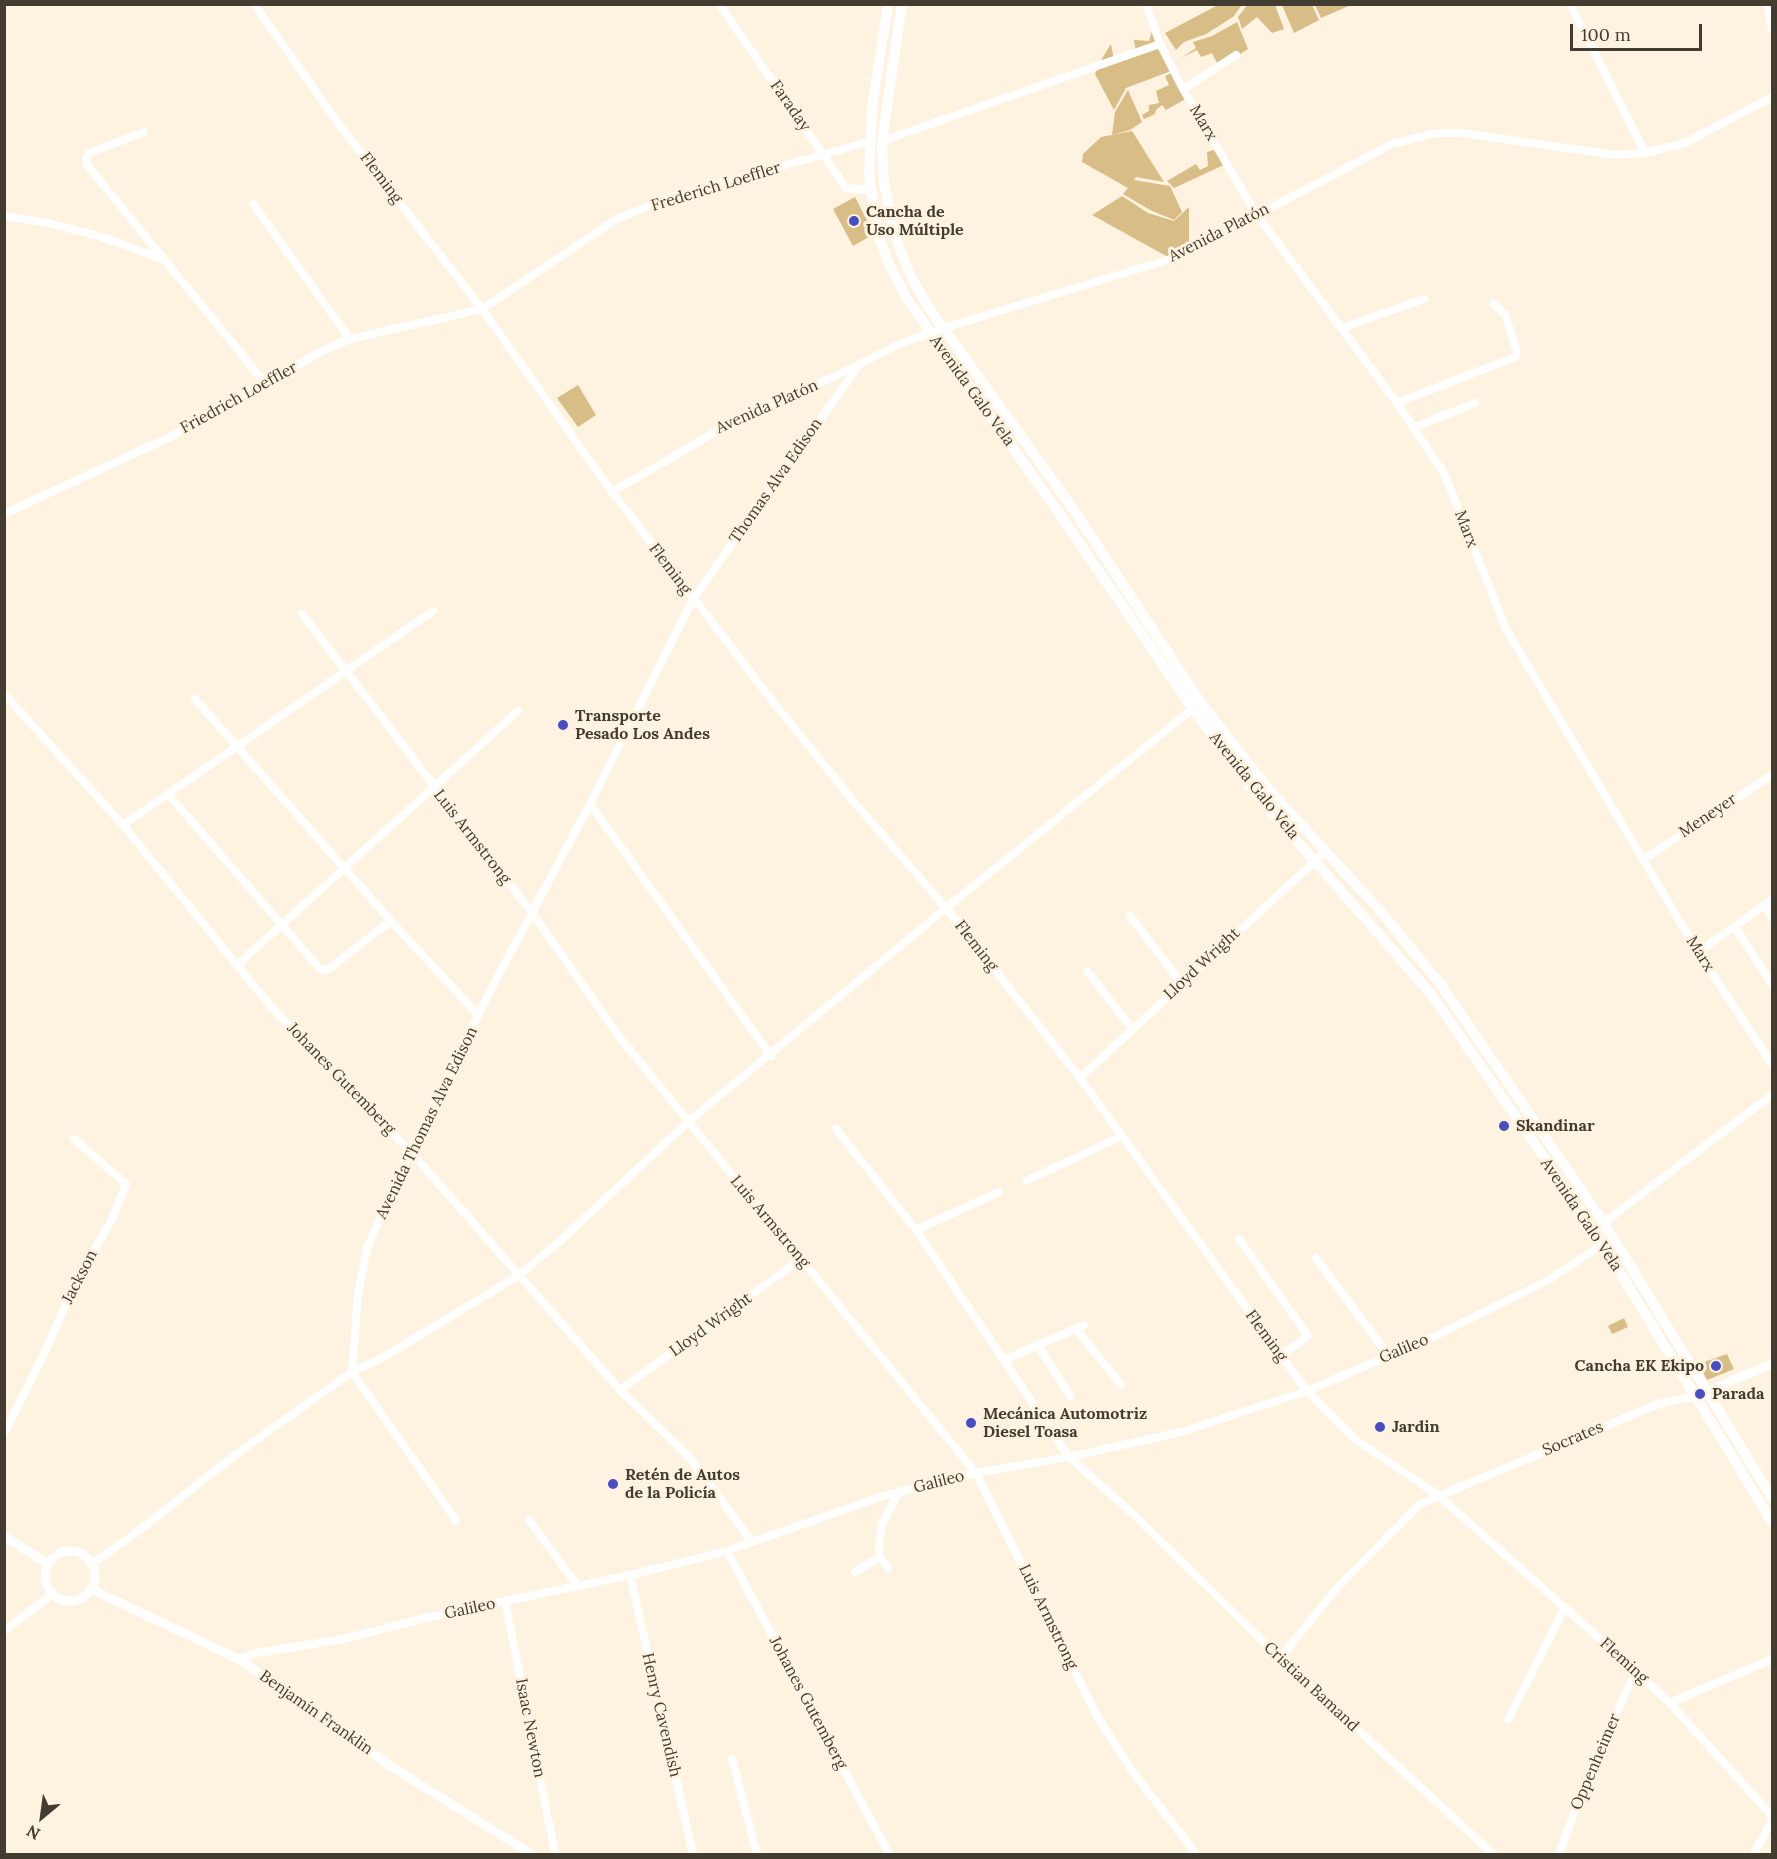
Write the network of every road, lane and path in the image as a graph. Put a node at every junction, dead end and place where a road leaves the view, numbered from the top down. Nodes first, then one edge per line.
1 (254, 4) edge
2 (719, 4) edge
3 (888, 4) edge
4 (902, 4) edge
5 (1146, 4) edge
6 (1570, 4) edge
7 (1767, 4) edge
8 (1773, 28) edge
9 (1160, 44) junction
10 (1236, 55) dead end
11 (1183, 89) junction
12 (1773, 97) edge
13 (144, 132) dead end
14 (882, 141) junction
15 (869, 142) junction
16 (1645, 153) junction
17 (824, 155) junction
18 (870, 190) junction
19 (253, 204) dead end
20 (1256, 214) junction
21 (4, 216) edge
22 (164, 260) junction
23 (1424, 299) dead end
24 (1493, 304) dead end
25 (482, 309) junction
26 (1341, 327) junction
27 (944, 328) junction
28 (930, 333) junction
29 (350, 339) junction
30 (859, 365) junction
31 (265, 383) junction
32 (1397, 403) junction
33 (1475, 403) dead end
34 (1415, 428) junction
35 (612, 492) junction
36 (1071, 506) junction
37 (1059, 513) junction
38 (4, 514) edge
39 (693, 599) junction
40 (433, 611) dead end
41 (302, 614) dead end
42 (346, 671) junction
43 (4, 694) edge
44 (195, 699) dead end
45 (1197, 706) junction
46 (518, 711) dead end
47 (237, 746) junction
48 (1773, 775) edge
49 (434, 788) junction
50 (168, 794) junction
51 (591, 804) junction
52 (123, 825) junction
53 (1326, 851) junction
54 (1644, 859) junction
55 (1315, 860) junction
56 (345, 868) junction
57 (1773, 900) edge
58 (1765, 906) junction
59 (946, 908) junction
60 (532, 913) junction
61 (1130, 916) dead end
62 (1773, 917) edge
63 (391, 921) junction
64 (281, 926) junction
65 (1735, 927) junction
66 (1698, 952) junction
67 (237, 965) junction
68 (1087, 971) dead end
69 (1181, 983) junction
70 (1773, 984) edge
71 (1441, 986) junction
72 (1431, 994) junction
73 (479, 1016) junction
74 (1132, 1029) junction
75 (771, 1056) junction
76 (1773, 1064) edge
77 (1080, 1078) junction
78 (1773, 1095) edge
79 (1526, 1107) junction
80 (1513, 1115) junction
81 (688, 1122) junction
82 (836, 1129) dead end
83 (1122, 1136) junction
84 (74, 1138) dead end
85 (410, 1151) junction
86 (1026, 1181) dead end
87 (999, 1192) dead end
88 (1604, 1223) junction
89 (916, 1230) junction
90 (1594, 1230) junction
91 (1612, 1236) junction
92 (1239, 1239) dead end
93 (1603, 1245) junction
94 (1316, 1258) dead end
95 (801, 1259) junction
96 (519, 1275) junction
97 (1037, 1344) junction
98 (1280, 1356) junction
99 (1389, 1356) junction
100 (1004, 1360) junction
101 (1773, 1364) edge
102 (352, 1372) junction
103 (1121, 1384) dead end
104 (620, 1390) junction
105 (1709, 1390) junction
106 (1307, 1391) junction
107 (1070, 1396) dead end
108 (1696, 1396) junction
109 (4, 1434) edge
110 (1069, 1457) junction
111 (976, 1473) junction
112 (899, 1492) junction
113 (1438, 1495) junction
114 (1773, 1498) edge
115 (456, 1520) dead end
116 (529, 1520) dead end
117 (1773, 1522) edge
118 (4, 1536) edge
119 (752, 1542) junction
120 (727, 1551) junction
121 (880, 1557) junction
122 (48, 1564) junction
123 (91, 1564) junction
124 (888, 1568) dead end
125 (855, 1572) dead end
126 (630, 1575) junction
127 (578, 1586) junction
128 (92, 1589) junction
129 (52, 1594) junction
130 (505, 1601) junction
131 (1565, 1607) junction
132 (4, 1631) edge
133 (1280, 1658) junction
134 (238, 1659) junction
135 (1773, 1659) edge
136 (1636, 1671) junction
137 (1670, 1703) junction
138 (1508, 1720) dead end
139 (732, 1759) dead end
140 (1773, 1818) edge
141 (531, 1854) edge
142 (555, 1854) edge
143 (693, 1854) edge
144 (757, 1854) edge
145 (889, 1854) edge
146 (1196, 1854) edge
147 (1493, 1854) edge
148 (1559, 1854) edge
149 (1754, 1854) edge

1 - 25 street, Fleming
2 - 17 street, Faraday
3 - 15 main road, Avenida Galo Vela
4 - 14 main road, Avenida Galo Vela
5 - 9 street, Marx
6 - 16 street
7 - 8 street
9 - 11 street, Marx
9 - 14 street
10 - 11 street
11 - 20 street, Marx
12 - 16 street, Avenida Platón
13 - 22 street
14 - 27 main road, Avenida Galo Vela
15 - 17 street, Frederich Loeffler
15 - 18 main road, Avenida Galo Vela
16 - 20 street, Avenida Platón
17 - 18 street, Faraday
17 - 25 street, Frederich Loeffler
18 - 28 main road, Avenida Galo Vela
19 - 29 street
20 - 26 street, Marx
20 - 27 street, Avenida Platón
21 - 22 street
22 - 31 street
23 - 26 street
24 - 32 street
25 - 29 street, Friedrich Loeffler
25 - 35 street, Fleming
26 - 32 street, Marx
27 - 28 street, Avenida Platón
27 - 36 main road, Avenida Galo Vela
28 - 30 street, Avenida Platón
28 - 37 main road, Avenida Galo Vela
29 - 31 street, Friedrich Loeffler
30 - 35 street, Avenida Platón
30 - 39 street, Thomas Alva Edison
31 - 38 street, Friedrich Loeffler
32 - 34 street, Marx
33 - 34 street
34 - 54 street, Marx
35 - 39 street, Fleming
36 - 37 main road
36 - 45 main road, Avenida Galo Vela
37 - 45 main road, Avenida Galo Vela
39 - 51 street, Avenida Thomas Alva Edison
39 - 59 street, Fleming
40 - 42 street
41 - 42 street, Luis Armstrong
42 - 47 street
42 - 49 street, Luis Armstrong
43 - 52 street, Johanes Gutemberg
44 - 47 street
45 - 53 main road, Avenida Galo Vela
45 - 55 main road, Avenida Galo Vela
45 - 59 street
46 - 49 street
47 - 50 street
47 - 56 street
48 - 54 street, Meneyer
49 - 56 street
49 - 60 street, Luis Armstrong
50 - 52 street
50 - 64 street
51 - 60 street, Avenida Thomas Alva Edison
51 - 75 street
52 - 67 street, Johanes Gutemberg
53 - 55 street, Lloyd Wright
53 - 71 main road, Avenida Galo Vela
54 - 66 street, Marx
55 - 69 street, Lloyd Wright
55 - 72 main road, Avenida Galo Vela
56 - 63 street
56 - 64 street
57 - 58 street
58 - 62 street
58 - 65 street
59 - 75 street
59 - 77 street, Fleming
60 - 73 street, Avenida Thomas Alva Edison
60 - 81 street, Luis Armstrong
61 - 69 street
63 - 64 street
63 - 73 street
64 - 67 street
65 - 66 street
65 - 70 street
66 - 76 street, Marx
67 - 85 street, Johanes Gutemberg
68 - 74 street
69 - 74 street, Lloyd Wright
71 - 72 main road
71 - 79 main road, Avenida Galo Vela
72 - 80 main road, Avenida Galo Vela
73 - 85 street, Avenida Thomas Alva Edison
74 - 77 street, Lloyd Wright
75 - 81 street
77 - 83 street, Fleming
78 - 88 street
79 - 80 main road
79 - 88 main road, Avenida Galo Vela
80 - 90 main road, Avenida Galo Vela
81 - 95 street, Luis Armstrong
81 - 96 street
82 - 89 street, Cristian Bamand
83 - 86 street
83 - 98 street, Fleming
84 - 109 street, Jackson
85 - 96 street, Johanes Gutemberg
85 - 102 street, Avenida Thomas Alva Edison
87 - 89 street
88 - 90 street
88 - 91 main road, Avenida Galo Vela
89 - 100 street, Cristian Bamand
90 - 93 main road, Avenida Galo Vela
91 - 93 street, Galileo
91 - 105 main road, Avenida Galo Vela
92 - 98 street
93 - 99 street, Galileo
93 - 108 main road, Avenida Galo Vela
94 - 99 street
95 - 104 street, Lloyd Wright
95 - 111 street, Luis Armstrong
96 - 102 street
96 - 104 street, Johanes Gutemberg
97 - 100 street
97 - 103 street
97 - 107 street
98 - 106 street, Fleming
99 - 106 street, Galileo
100 - 110 street, Cristian Bamand
101 - 105 street, Socrates
102 - 115 street
102 - 123 street
104 - 119 street, Johanes Gutemberg
105 - 108 street, Socrates
105 - 114 main road, Avenida Galo Vela
106 - 110 street, Galileo
106 - 113 street, Fleming
108 - 113 street, Socrates
108 - 117 main road, Avenida Galo Vela
110 - 111 street, Galileo
110 - 133 street, Cristian Bamand
111 - 112 street, Galileo
111 - 146 street, Luis Armstrong
112 - 119 street, Galileo
112 - 121 street
113 - 131 street, Fleming
113 - 133 street, Socrates
116 - 127 street
118 - 122 street
119 - 120 street, Galileo
120 - 126 street, Galileo
120 - 145 street, Johanes Gutemberg
121 - 124 street
121 - 125 street
122 - 123 street
122 - 129 street
123 - 128 street
126 - 127 street, Galileo
126 - 143 street, Henry Cavendish
127 - 130 street, Galileo
128 - 129 street
128 - 134 street, Benjamín Franklin
129 - 132 street
130 - 134 street, Galileo
130 - 142 street, Isaac Newton
131 - 136 street, Fleming
131 - 138 street
133 - 147 street, Cristian Bamand
134 - 141 street, Benjamín Franklin
135 - 137 street
136 - 137 street, Fleming
136 - 148 street, Oppenheimer
137 - 140 street, Fleming
139 - 144 street
140 - 149 street

